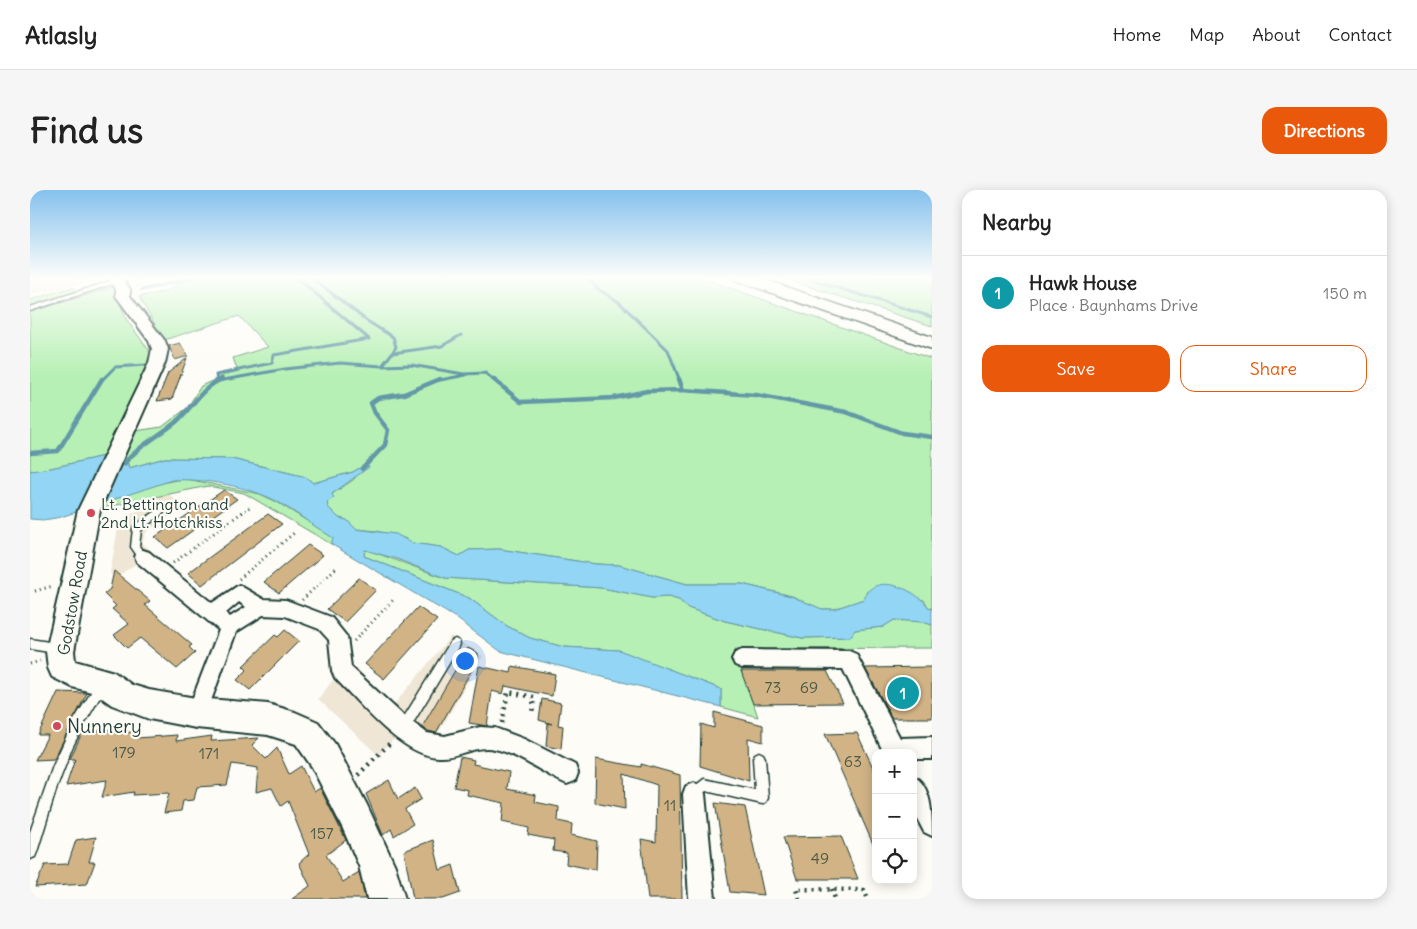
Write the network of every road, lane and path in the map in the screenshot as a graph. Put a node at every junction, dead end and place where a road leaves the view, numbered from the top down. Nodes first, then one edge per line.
1 (134, 310) edge
2 (837, 310) edge
3 (865, 310) edge
4 (932, 332) edge
5 (932, 343) edge
6 (116, 455) joint
7 (250, 508) dead end
8 (89, 510) joint
9 (162, 510) dead end
10 (294, 533) dead end
11 (143, 557) joint
12 (338, 566) dead end
13 (161, 571) junction
14 (238, 579) dead end
15 (394, 600) dead end
16 (260, 607) junction
17 (292, 610) junction
18 (213, 613) junction
19 (229, 627) junction
20 (30, 644) edge
21 (62, 644) junction
22 (455, 644) dead end
23 (340, 655) junction
24 (742, 659) dead end
25 (104, 682) junction
26 (197, 713) junction
27 (532, 714) dead end
28 (403, 729) junction
29 (499, 741) junction
30 (932, 748) edge
31 (894, 749) edge
32 (917, 749) edge
33 (759, 758) dead end
34 (567, 773) dead end
35 (342, 791) junction
36 (694, 794) joint
37 (917, 794) edge
38 (932, 824) edge
39 (30, 852) edge
40 (832, 889) junction
41 (386, 899) edge
42 (702, 899) edge
43 (799, 899) edge
44 (835, 899) edge
45 (868, 899) edge

1 - 6 street, Godstow Road
2 - 5 highway
3 - 4 highway
6 - 8 street, Godstow Road
7 - 13 path
8 - 21 street, Godstow Road
9 - 11 lane
10 - 14 path
11 - 13 street
12 - 17 path
13 - 18 street
15 - 23 path
16 - 17 street
16 - 18 street
16 - 19 street
17 - 23 street
18 - 19 street
19 - 26 street
20 - 21 lane
21 - 25 street, Godstow Road
22 - 28 lane
23 - 28 street
24 - 31 street
25 - 26 street, Godstow Road
25 - 39 lane
26 - 35 street, Godstow Road
27 - 29 path
28 - 29 street
28 - 35 path
29 - 34 street
30 - 32 street
33 - 36 lane
35 - 41 street, Godstow Road
36 - 42 street
37 - 38 street
40 - 43 path
40 - 44 path
40 - 45 path

